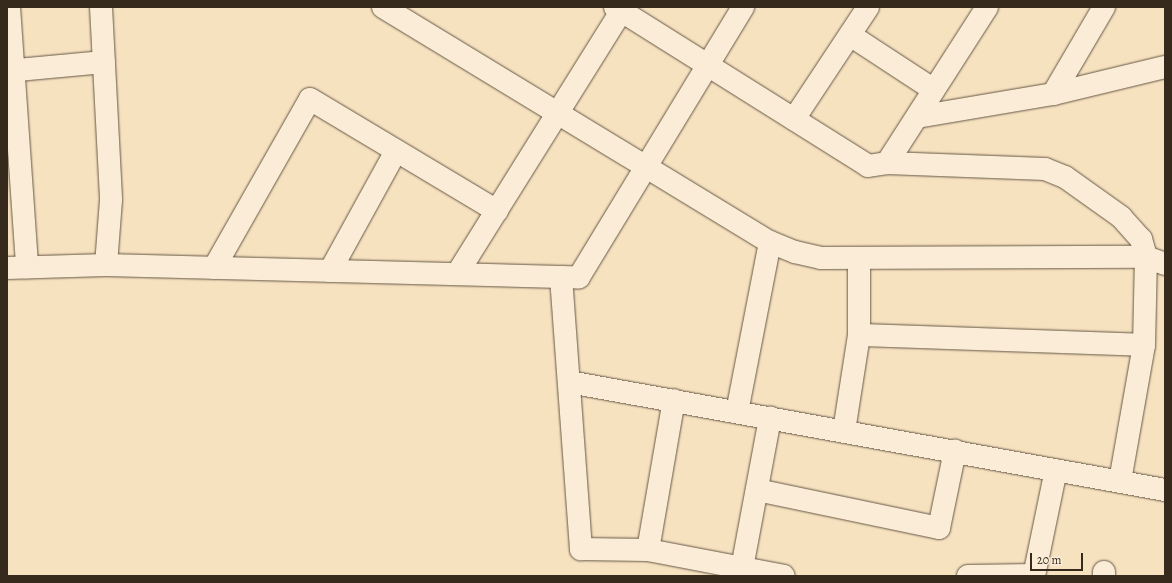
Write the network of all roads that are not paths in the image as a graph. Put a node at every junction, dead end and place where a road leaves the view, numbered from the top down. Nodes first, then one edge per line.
1 (9, 7) edge
2 (101, 7) edge
3 (383, 7) edge
4 (742, 7) edge
5 (868, 7) edge
6 (987, 7) edge
7 (1104, 7) edge
8 (620, 8) edge
9 (850, 35) junction
10 (104, 62) junction
11 (708, 65) junction
12 (1165, 68) edge
13 (10, 70) edge
14 (934, 90) junction
15 (1053, 94) junction
16 (558, 113) junction
17 (917, 117) junction
18 (794, 119) junction
19 (396, 151) junction
20 (887, 163) junction
21 (646, 167) junction
22 (496, 211) junction
23 (770, 242) junction
24 (859, 258) junction
25 (1155, 260) edge
26 (106, 265) junction
27 (17, 268) edge
28 (214, 268) junction
29 (330, 271) junction
30 (457, 274) junction
31 (561, 277) junction
32 (859, 335) junction
33 (1144, 345) junction
34 (569, 382) junction
35 (674, 400) junction
36 (737, 412) junction
37 (770, 418) junction
38 (844, 431) junction
39 (955, 451) junction
40 (1056, 470) junction
41 (1120, 481) junction
42 (757, 490) junction
43 (1165, 490) edge
44 (648, 550) junction
45 (742, 568) junction
46 (1034, 575) edge
47 (784, 576) edge
48 (968, 576) edge

1 - 13 street
2 - 10 street
3 - 16 street
4 - 11 street
5 - 9 street
6 - 14 street
7 - 15 street
8 - 11 street
8 - 16 street
9 - 14 street
9 - 18 street
10 - 13 street
10 - 26 street
11 - 18 street
11 - 21 street
12 - 15 street
13 - 27 street
14 - 17 street
15 - 17 street
16 - 21 street
16 - 22 street
17 - 20 street
18 - 20 street
19 - 22 street
19 - 28 street
19 - 29 street
20 - 25 street
21 - 23 street
21 - 31 street
22 - 30 street
23 - 24 street
23 - 36 street
24 - 25 street
24 - 32 street
25 - 33 street
26 - 27 street
26 - 28 street
28 - 29 street
29 - 30 street
30 - 31 street
31 - 34 street
32 - 33 street
32 - 38 street
33 - 41 street
34 - 35 street
34 - 44 street
35 - 36 street
35 - 44 street
36 - 37 street
37 - 38 street
37 - 42 street
38 - 39 street
39 - 40 street
39 - 42 street
40 - 41 street
40 - 46 street
41 - 43 street
42 - 45 street
44 - 45 street
45 - 47 street
46 - 48 street

